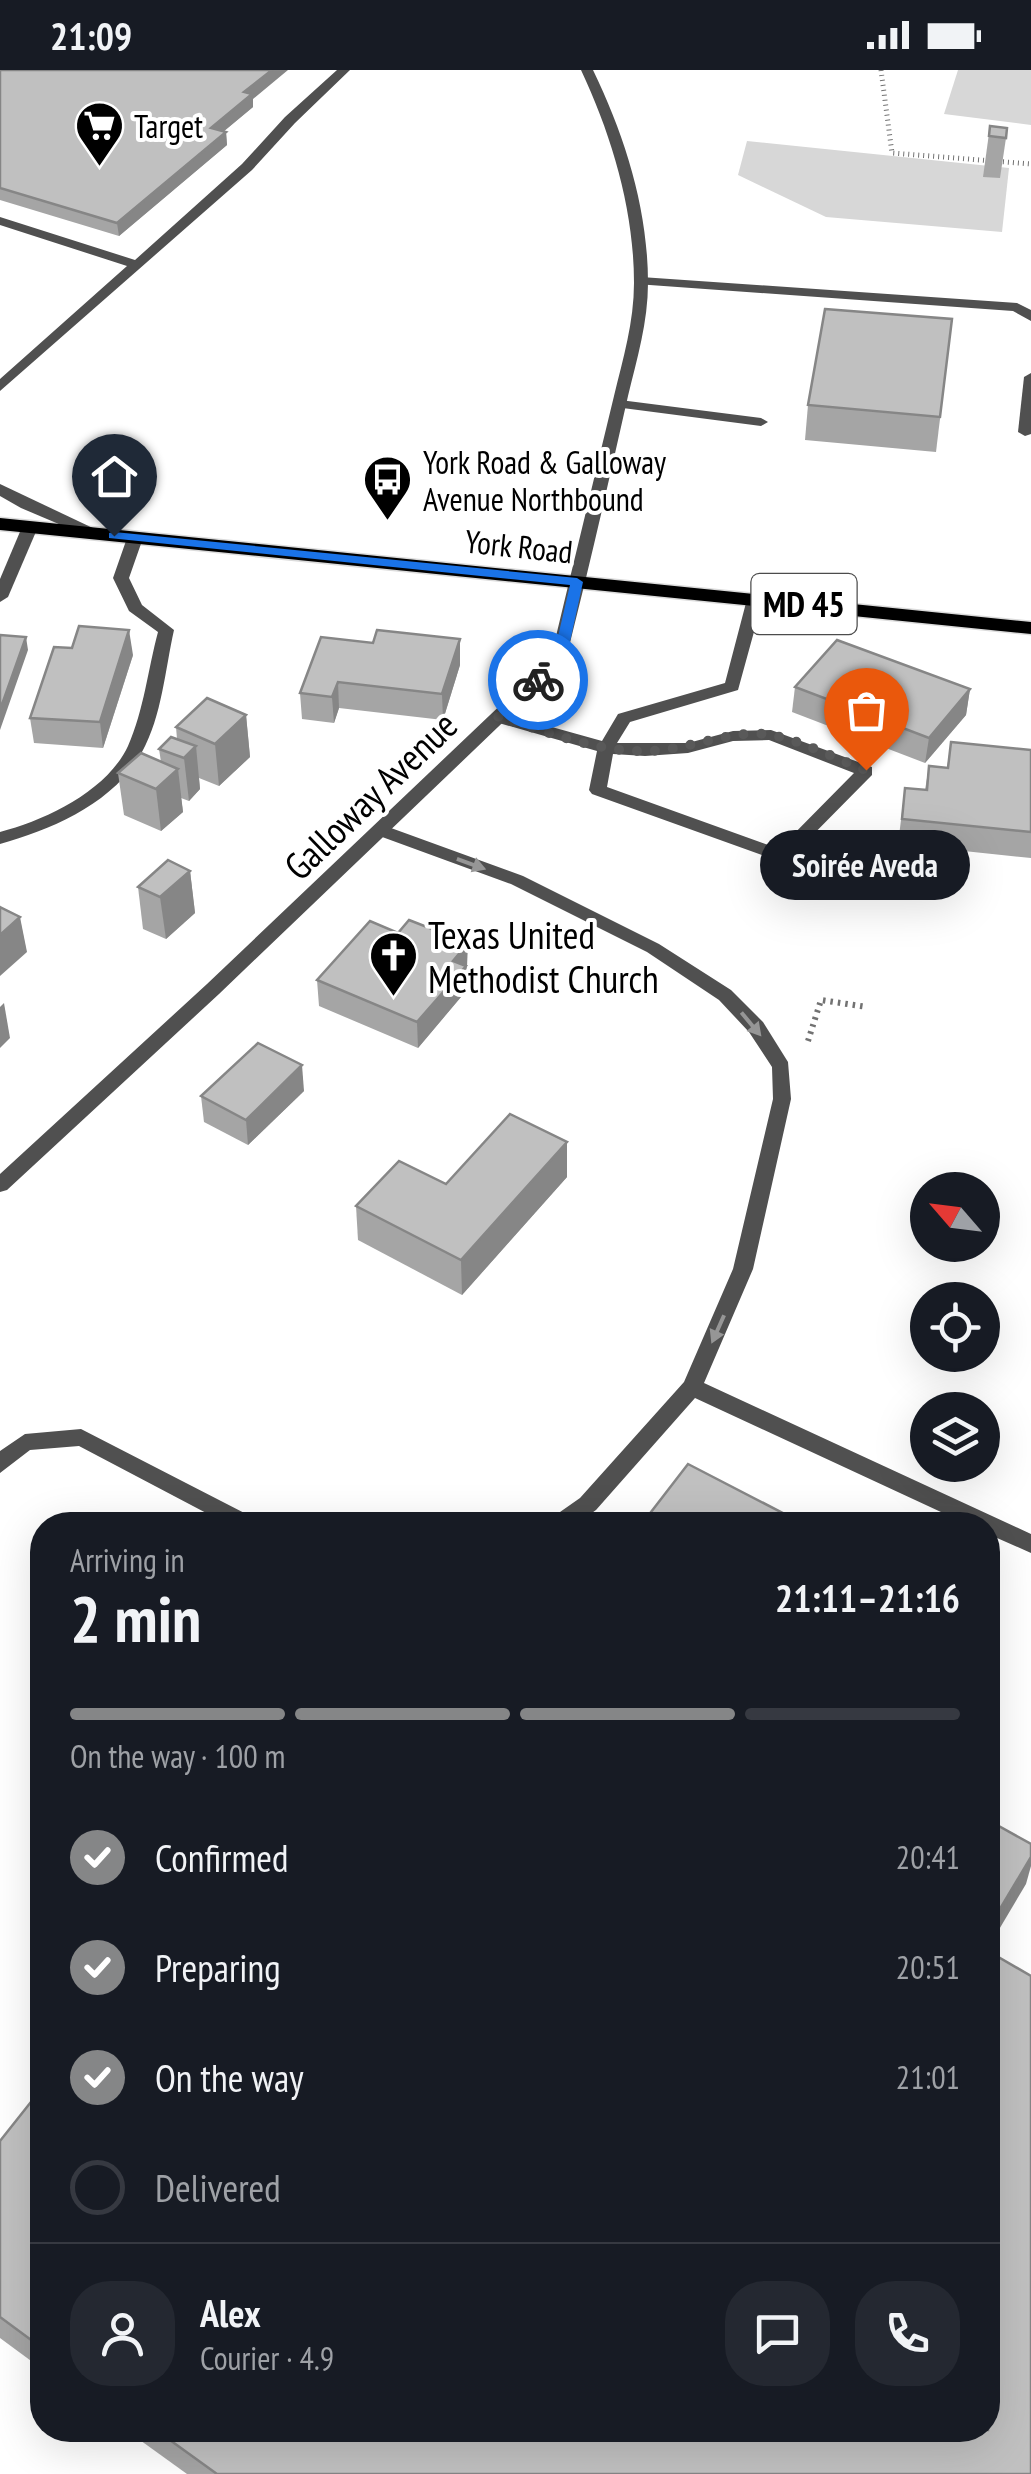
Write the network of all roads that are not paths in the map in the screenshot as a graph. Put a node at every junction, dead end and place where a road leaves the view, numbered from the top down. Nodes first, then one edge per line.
1 (344, 70) edge
2 (587, 70) edge
3 (0, 221) edge
4 (137, 265) junction
5 (641, 281) junction
6 (1031, 317) edge
7 (1031, 378) edge
8 (0, 387) edge
9 (620, 404) junction
10 (762, 422) dead end
11 (1025, 432) dead end
12 (0, 488) edge
13 (0, 524) edge
14 (30, 527) junction
15 (92, 533) junction
16 (135, 538) junction
17 (577, 582) junction
18 (0, 597) edge
19 (756, 599) junction
20 (1031, 628) edge
21 (498, 717) junction
22 (606, 748) junction
23 (380, 830) junction
24 (0, 838) edge
25 (0, 1185) edge
26 (692, 1387) junction
27 (0, 1464) edge
28 (223, 1512) edge
29 (577, 1512) edge
30 (962, 1512) edge
31 (1000, 1530) edge
32 (1031, 1544) edge

1 - 4 street
2 - 5 street, Galloway Avenue
3 - 4 street
4 - 8 street
5 - 6 street
5 - 9 street, Galloway Avenue
7 - 11 street
9 - 10 street
9 - 17 street, Galloway Avenue
12 - 15 street
13 - 14 main road, York Road / MD 45
14 - 15 main road, York Road / MD 45
14 - 18 street
15 - 16 main road, York Road / MD 45
16 - 17 main road, York Road / MD 45
16 - 24 street
17 - 19 main road, York Road / MD 45
17 - 21 street, Galloway Avenue
19 - 20 main road, York Road / MD 45
19 - 22 street
21 - 22 street
21 - 23 street, Galloway Avenue
22 - 22 street
23 - 25 street, Galloway Avenue
23 -> 26 street
26 - 29 street
26 - 30 street
27 - 28 street
31 - 32 street

